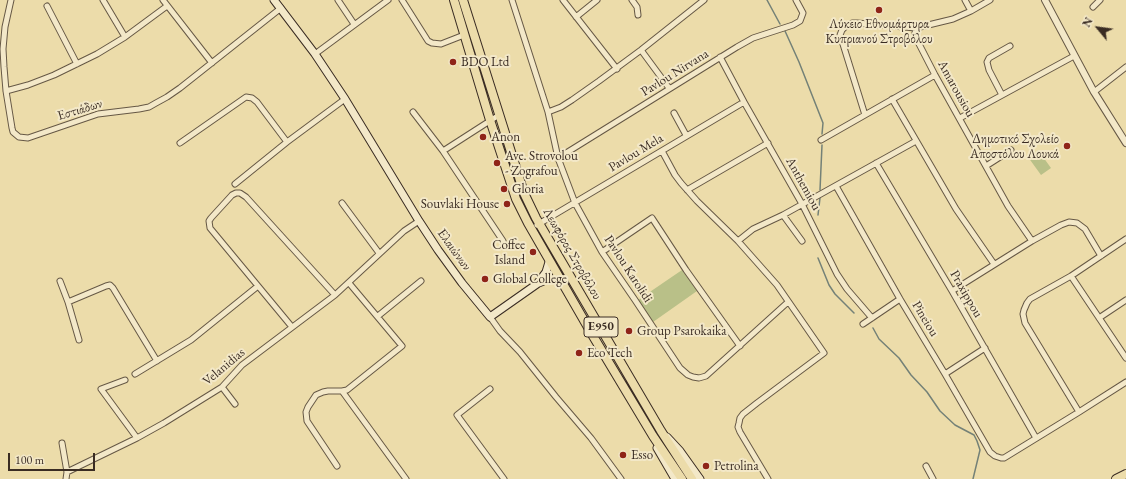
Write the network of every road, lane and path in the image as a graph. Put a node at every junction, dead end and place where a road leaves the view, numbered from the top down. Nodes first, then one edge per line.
1 (11, 0) edge
2 (103, 0) edge
3 (163, 0) edge
4 (274, 0) edge
5 (338, 0) edge
6 (388, 0) edge
7 (402, 0) edge
8 (454, 0) edge
9 (463, 0) edge
10 (512, 0) edge
11 (563, 0) edge
12 (597, 0) edge
13 (632, 0) edge
14 (704, 0) edge
15 (796, 0) edge
16 (965, 0) edge
17 (990, 0) edge
18 (1045, 0) edge
19 (1100, 0) edge
20 (47, 6) dead end
21 (167, 6) junction
22 (1093, 7) dead end
23 (281, 8) junction
24 (971, 11) junction
25 (638, 15) dead end
26 (576, 17) junction
27 (354, 24) junction
28 (916, 28) junction
29 (464, 35) junction
30 (125, 37) junction
31 (1010, 46) dead end
32 (641, 50) junction
33 (316, 54) junction
34 (1074, 56) junction
35 (720, 57) junction
36 (212, 63) junction
37 (77, 64) junction
38 (1126, 67) edge
39 (617, 69) junction
40 (935, 75) junction
41 (669, 88) junction
42 (6, 91) junction
43 (1094, 92) junction
44 (1002, 95) junction
45 (345, 99) junction
46 (892, 99) junction
47 (744, 102) junction
48 (414, 112) dead end
49 (548, 112) junction
50 (674, 114) dead end
51 (865, 114) junction
52 (499, 115) junction
53 (960, 118) junction
54 (490, 120) junction
55 (686, 135) junction
56 (821, 140) dead end
57 (916, 141) junction
58 (287, 142) junction
59 (180, 143) dead end
60 (768, 143) junction
61 (1126, 143) edge
62 (1011, 150) dead end
63 (443, 151) junction
64 (662, 151) junction
65 (558, 158) junction
66 (876, 163) junction
67 (986, 166) junction
68 (235, 184) dead end
69 (836, 186) junction
70 (688, 190) junction
71 (342, 203) dead end
72 (576, 203) junction
73 (802, 204) junction
74 (783, 214) junction
75 (419, 221) junction
76 (539, 224) junction
77 (531, 229) junction
78 (1126, 239) edge
79 (503, 241) dead end
80 (738, 241) junction
81 (1032, 241) junction
82 (802, 242) dead end
83 (602, 252) junction
84 (379, 253) junction
85 (1101, 256) junction
86 (549, 262) junction
87 (994, 264) junction
88 (1071, 276) junction
89 (421, 280) dead end
90 (60, 281) dead end
91 (349, 282) junction
92 (561, 282) junction
93 (537, 284) junction
94 (258, 286) junction
95 (952, 291) junction
96 (335, 295) junction
97 (900, 299) junction
98 (1126, 300) edge
99 (68, 302) junction
100 (788, 302) junction
101 (378, 316) junction
102 (490, 317) junction
103 (872, 318) junction
104 (1099, 318) junction
105 (863, 324) dead end
106 (292, 327) junction
107 (80, 340) dead end
108 (740, 346) junction
109 (984, 348) junction
110 (1126, 358) edge
111 (157, 361) junction
112 (135, 374) dead end
113 (945, 374) junction
114 (124, 380) dead end
115 (1126, 382) edge
116 (222, 387) junction
117 (490, 389) dead end
118 (342, 392) junction
119 (235, 404) dead end
120 (1078, 412) junction
121 (661, 431) junction
122 (653, 436) junction
123 (137, 438) junction
124 (1036, 438) junction
125 (62, 443) dead end
126 (337, 466) dead end
127 (926, 466) dead end
128 (67, 472) junction
129 (1126, 474) edge
130 (66, 479) edge
131 (406, 479) edge
132 (504, 479) edge
133 (622, 479) edge
134 (675, 479) edge
135 (682, 479) edge
136 (692, 479) edge
137 (700, 479) edge
138 (768, 479) edge
139 (933, 479) edge
140 (1116, 479) edge

1 - 42 street, Εστιάδων
2 - 30 street
3 - 21 street
4 - 23 main road, Ελαιώνων
5 - 27 street
6 - 27 street
7 - 29 street
8 - 29 main road, Λεωφόρος Στροβόλου / E950
9 - 52 main road, Λεωφόρος Στροβόλου / E950
10 - 49 street, Pavlou Karolidi
11 - 26 street
12 - 26 street
13 - 25 street
14 - 32 street
15 - 35 street, Pavlou Nirvana
16 - 24 street
17 - 24 street
18 - 34 street
19 - 22 street
20 - 37 street
21 - 30 street
21 - 36 street
23 - 33 main road, Ελαιώνων
23 - 36 street, Εστιάδων
24 - 28 street
26 - 39 street
27 - 33 street
28 - 40 street, Amarousiou
28 - 51 street
29 - 54 main road, Λεωφόρος Στροβόλου / E950
30 - 37 street
31 - 44 street
32 - 39 street
32 - 41 street
33 - 45 main road, Ελαιώνων
34 - 43 street
34 - 44 street
35 - 41 street, Pavlou Nirvana
35 - 47 street, Anthemiou
36 - 42 street, Εστιάδων
37 - 42 street
38 - 43 street
39 - 49 street
40 - 46 street
40 - 53 street, Amarousiou
41 - 65 street, Pavlou Nirvana
43 - 61 street
44 - 53 street
45 - 58 street
45 - 75 main road, Ελαιώνων
46 - 51 street
46 - 57 street
47 - 55 street, Pavlou Mela
47 - 60 street, Anthemiou
48 - 63 street
49 - 65 street, Pavlou Karolidi
50 - 55 street
51 - 56 street
52 - 54 street
52 - 76 main road, Λεωφόρος Στροβόλου / E950
53 - 67 street, Amarousiou
54 - 63 street
54 - 77 main road, Λεωφόρος Στροβόλου / E950
55 - 64 street, Pavlou Mela
57 - 66 street
57 - 87 street
58 - 59 street
58 - 68 street
60 - 70 street
60 - 73 street, Anthemiou
62 - 67 street
63 - 79 street
64 - 70 street
64 - 72 street, Pavlou Mela
65 - 72 street, Pavlou Karolidi
66 - 69 street
66 - 95 street, Praxippou
67 - 81 street, Amarousiou
69 - 73 street
69 - 97 street, Pineiou
70 - 80 street
71 - 84 street
72 - 76 street, Pavlou Mela
72 - 83 street, Pavlou Karolidi
73 - 74 street
73 - 103 street, Anthemiou
74 - 80 street
74 - 82 street
75 - 84 street, Velanidias
75 - 102 main road, Ελαιώνων
76 - 77 street, Pavlou Mela
76 - 121 main road, Λεωφόρος Στροβόλου / E950
77 - 86 main road, Λεωφόρος Στροβόλου / E950
78 - 85 street
80 - 100 street
81 - 85 street
81 - 87 street
83 - 108 street, Pavlou Karolidi
83 - 108 street
84 - 91 street, Velanidias
85 - 88 street
86 - 92 main road, Λεωφόρος Στροβόλου / E950
86 - 93 main road
87 - 95 street
88 - 104 street
88 - 120 street
89 - 101 street
90 - 99 street
91 - 96 street, Velanidias
91 - 101 street
92 - 93 main road
92 - 122 main road, Λεωφόρος Στροβόλου / E950
93 - 102 main road
94 - 96 street
94 - 106 street
94 - 111 street
95 - 109 street, Praxippou
96 - 106 street, Velanidias
97 - 103 street
97 - 113 street, Pineiou
98 - 104 street
99 - 107 street
99 - 111 street
100 - 108 street
100 - 138 street
101 - 118 street
102 - 133 street, Ελαιώνων
103 - 105 street
104 - 110 street
106 - 116 street, Velanidias
109 - 113 street
109 - 124 street, Praxippou
111 - 112 street
113 - 124 street, Pineiou
114 - 123 street
115 - 120 street
116 - 119 street
116 - 123 street, Velanidias
117 - 132 street
118 - 126 street
118 - 131 street
120 - 124 street
121 - 136 main road, Λεωφόρος Στροβόλου / E950
121 - 137 main road, E950
122 - 134 main road, E950
122 - 135 main road, Λεωφόρος Στροβόλου / E950
123 - 128 street, Velanidias
125 - 128 street
127 - 139 street
128 - 130 street
129 - 140 main road

